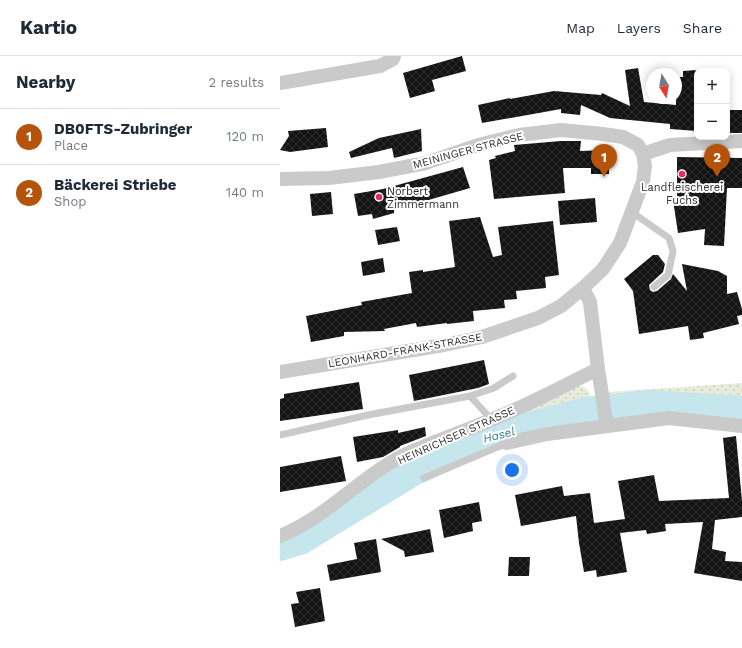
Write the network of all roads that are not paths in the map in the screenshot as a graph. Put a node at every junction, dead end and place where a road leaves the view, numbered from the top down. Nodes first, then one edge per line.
1 (394, 56) edge
2 (280, 84) edge
3 (742, 142) edge
4 (643, 154) junction
5 (280, 179) edge
6 (632, 213) junction
7 (654, 287) dead end
8 (583, 288) junction
9 (598, 369) junction
10 (280, 372) edge
11 (513, 376) dead end
12 (470, 396) junction
13 (492, 420) junction
14 (607, 426) junction
15 (742, 426) edge
16 (280, 435) edge
17 (507, 443) joint
18 (424, 478) dead end
19 (280, 536) edge

1 - 2 street
3 - 4 street
4 - 5 street, MEININGER STRASSE
4 - 6 street, LEONHARD-FRANK-STRASSE
6 - 7 lane
6 - 8 street, LEONHARD-FRANK-STRASSE
8 - 9 street
8 - 10 street, LEONHARD-FRANK-STRASSE
9 - 13 street, HEINRICHSER STRASSE
9 - 14 street
11 - 12 lane
12 - 13 lane
12 - 16 lane
13 - 19 street, HEINRICHSER STRASSE
14 - 15 street
14 - 17 street
17 - 18 lane

